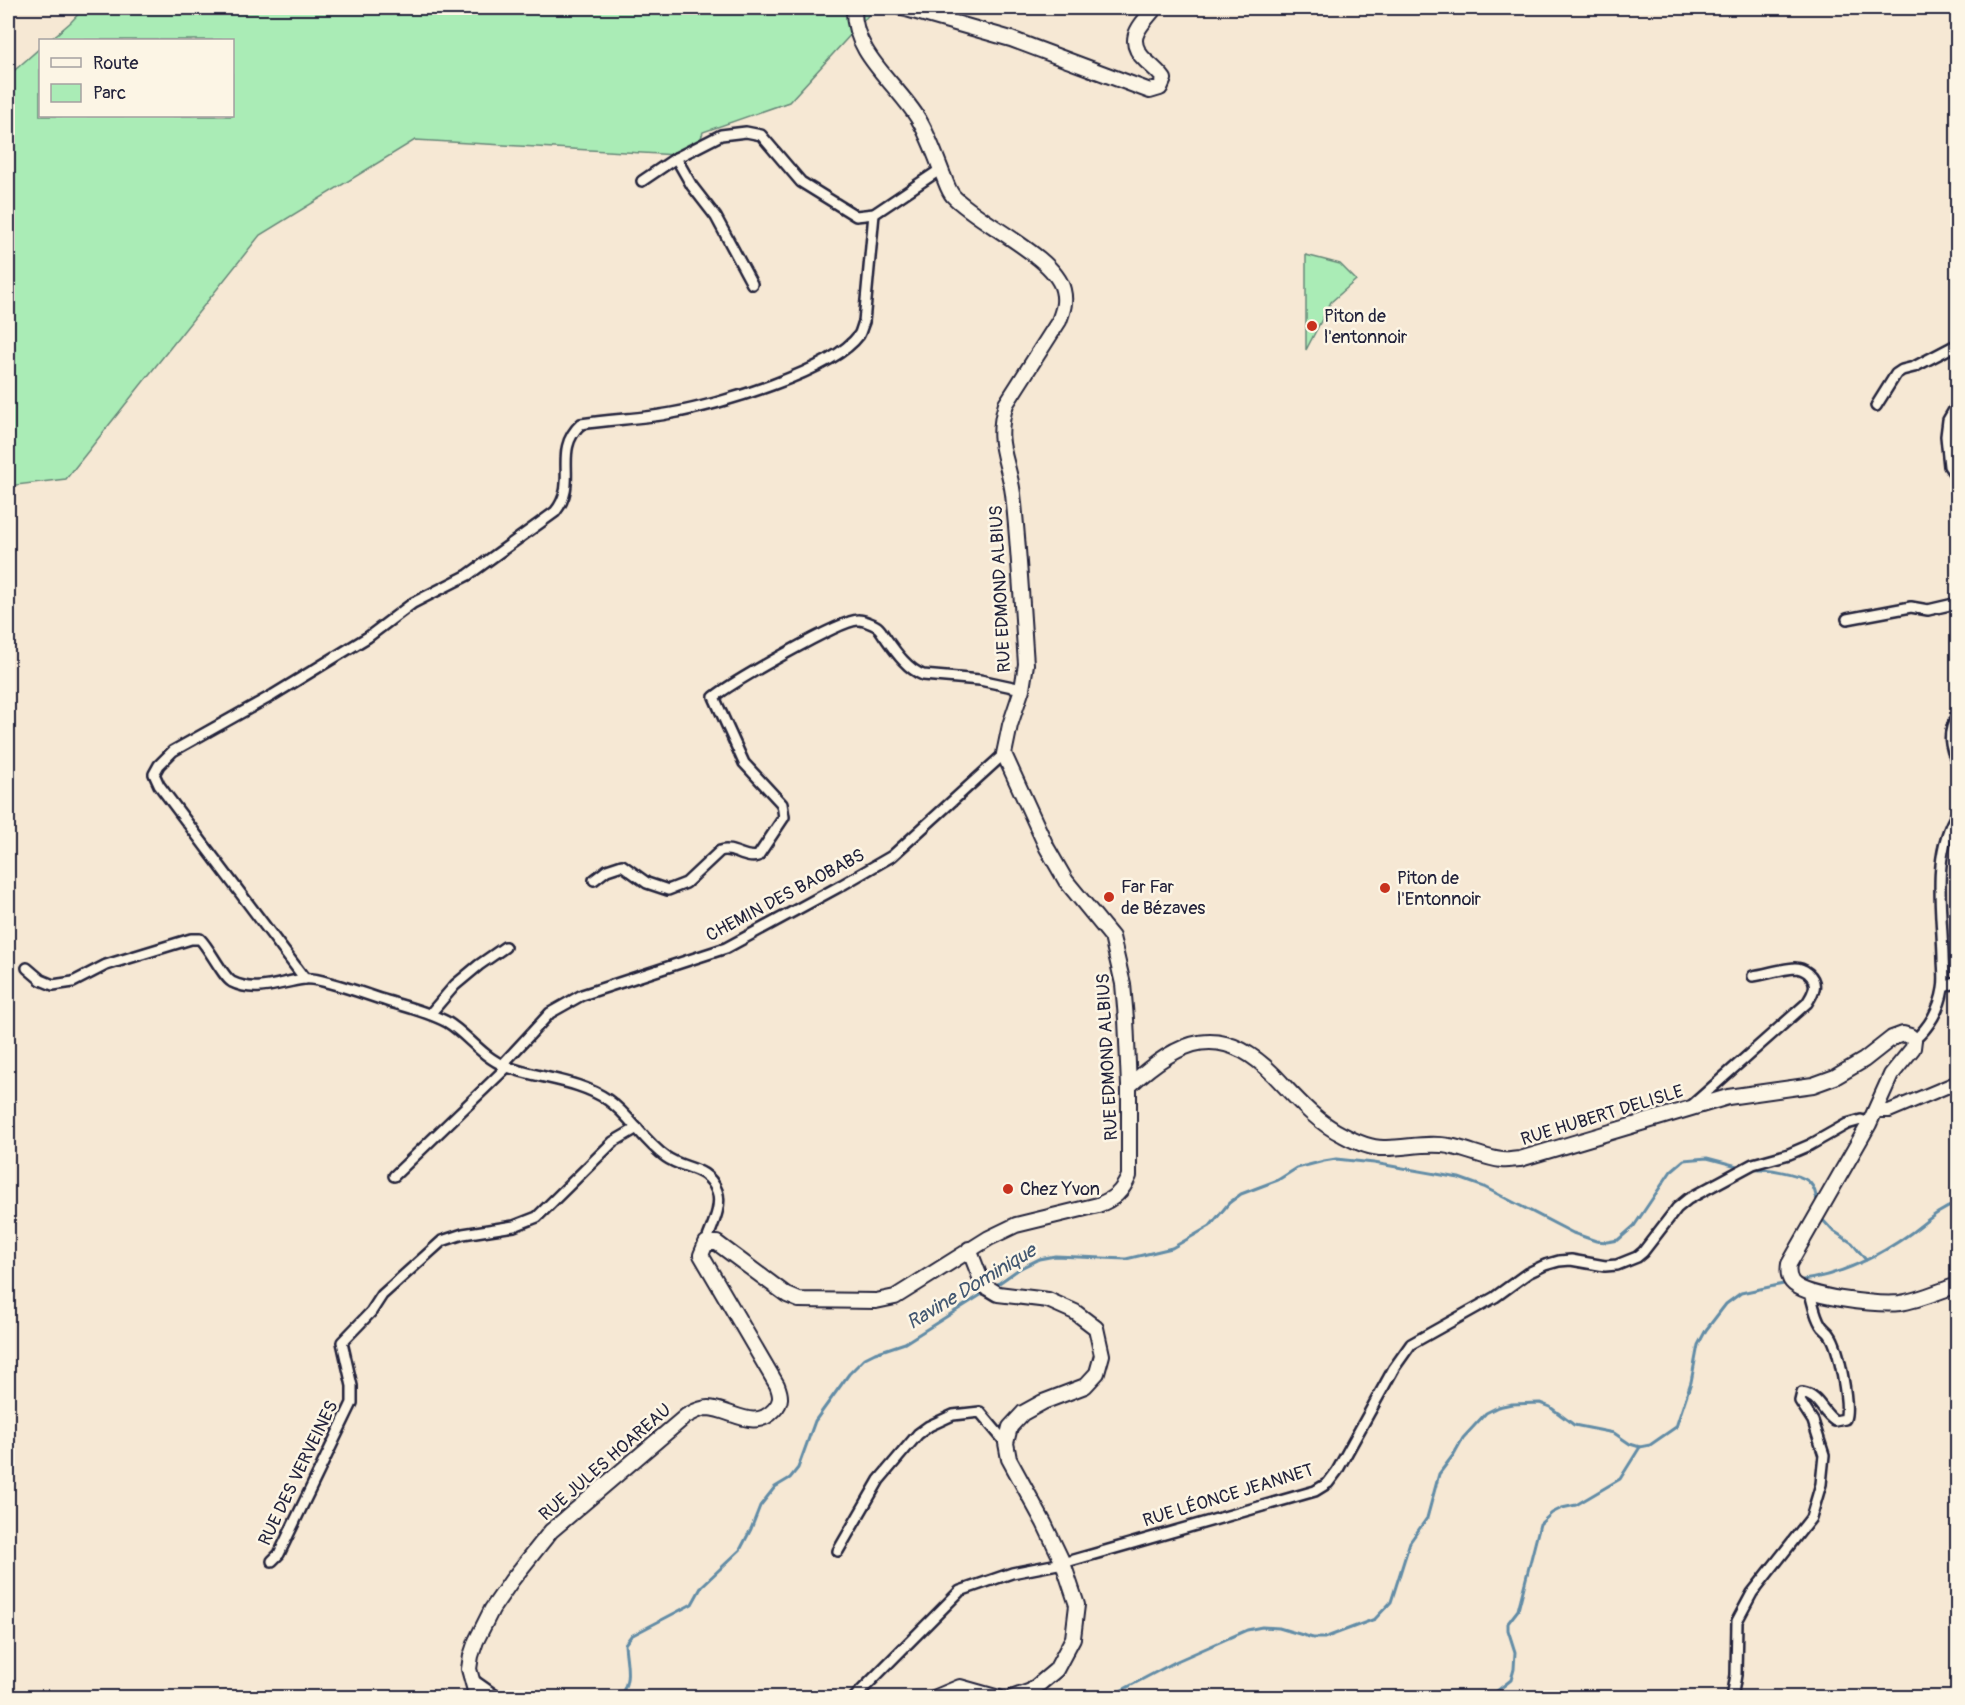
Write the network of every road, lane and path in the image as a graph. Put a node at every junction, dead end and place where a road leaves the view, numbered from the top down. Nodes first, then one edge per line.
1 (854, 8) edge
2 (903, 8) edge
3 (1155, 8) edge
4 (676, 158) junction
5 (940, 169) junction
6 (642, 181) dead end
7 (874, 214) junction
8 (752, 284) dead end
9 (1958, 344) edge
10 (1958, 403) edge
11 (1876, 406) dead end
12 (1958, 478) edge
13 (1958, 603) edge
14 (1847, 619) dead end
15 (1022, 689) junction
16 (1958, 715) edge
17 (1004, 754) junction
18 (1958, 765) edge
19 (1958, 812) edge
20 (594, 880) dead end
21 (505, 947) dead end
22 (27, 968) dead end
23 (1753, 976) dead end
24 (305, 979) junction
25 (1958, 982) edge
26 (1944, 987) junction
27 (430, 1014) junction
28 (1914, 1040) junction
29 (505, 1066) junction
30 (1958, 1082) edge
31 (1129, 1086) junction
32 (1690, 1108) junction
33 (1872, 1117) junction
34 (637, 1128) junction
35 (394, 1176) dead end
36 (706, 1243) junction
37 (971, 1255) junction
38 (1958, 1285) edge
39 (1805, 1290) junction
40 (1006, 1443) junction
41 (838, 1551) dead end
42 (272, 1561) dead end
43 (1063, 1563) junction
44 (470, 1678) junction
45 (477, 1698) edge
46 (498, 1698) edge
47 (854, 1698) edge
48 (934, 1698) edge
49 (999, 1698) edge
50 (1011, 1698) edge
51 (1732, 1698) edge

1 - 5 main road, RUE EDMOND ALBIUS
2 - 3 main road
4 - 6 street
4 - 7 street
4 - 8 street
5 - 7 street
5 - 15 main road, RUE EDMOND ALBIUS
7 - 24 street
9 - 11 street
10 - 12 street
13 - 14 street
15 - 17 main road, RUE EDMOND ALBIUS
15 - 20 street
16 - 18 street
17 - 29 street, CHEMIN DES BAOBABS
17 - 31 main road, RUE EDMOND ALBIUS
19 - 26 street
21 - 27 street
22 - 24 street
23 - 32 street
24 - 27 street
25 - 26 street
26 - 28 street
27 - 29 street
28 - 32 main road, RUE HUBERT DELISLE
28 - 33 main road
29 - 34 street
29 - 35 street, CHEMIN DES BAOBABS
30 - 33 street, RUE LÉONCE JEANNET
31 - 32 main road, RUE HUBERT DELISLE
31 - 37 main road, RUE EDMOND ALBIUS
33 - 39 main road
33 - 43 street, RUE LÉONCE JEANNET
34 - 36 street
34 - 42 street, RUE DES VERVEINES
36 - 37 main road
36 - 44 main road, RUE JULES HOAREAU
37 - 40 main road
38 - 39 main road
39 - 51 street
40 - 41 street
40 - 43 main road
43 - 47 street, RUE LÉONCE JEANNET
43 - 50 main road
44 - 45 main road, RUE JULES HOAREAU
44 - 46 street
48 - 49 main road

